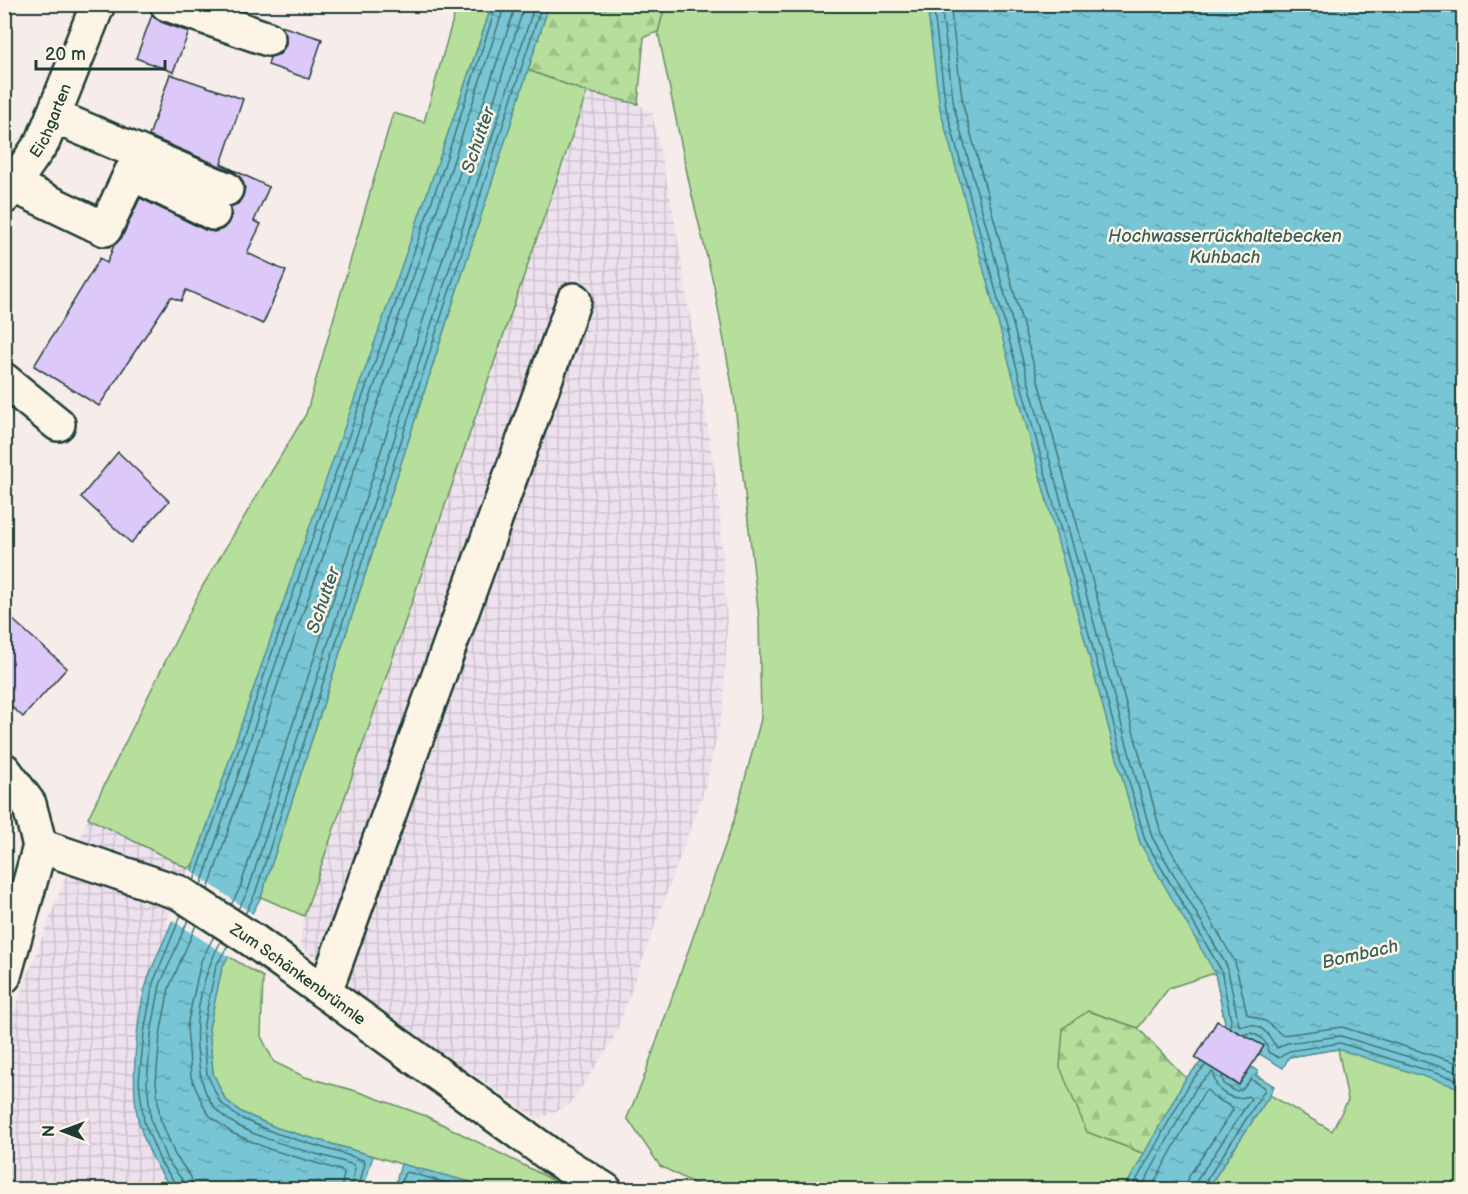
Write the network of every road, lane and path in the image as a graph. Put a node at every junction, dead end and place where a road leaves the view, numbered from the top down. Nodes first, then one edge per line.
1 (98, 4) edge
2 (167, 4) edge
3 (268, 39) dead end
4 (53, 116) junction
5 (9, 191) edge
6 (574, 300) dead end
7 (4, 380) edge
8 (58, 424) dead end
9 (4, 770) edge
10 (40, 846) junction
11 (4, 976) edge
12 (325, 992) junction
13 (605, 1190) edge

1 - 4 street, Eichgarten
2 - 3 street
4 - 5 street, Eichgarten
4 - 5 street
6 - 12 street
7 - 8 street
9 - 10 street
10 - 11 street
10 - 12 street, Zum Schänkenbrünnle
12 - 13 street, Zum Schänkenbrünnle

